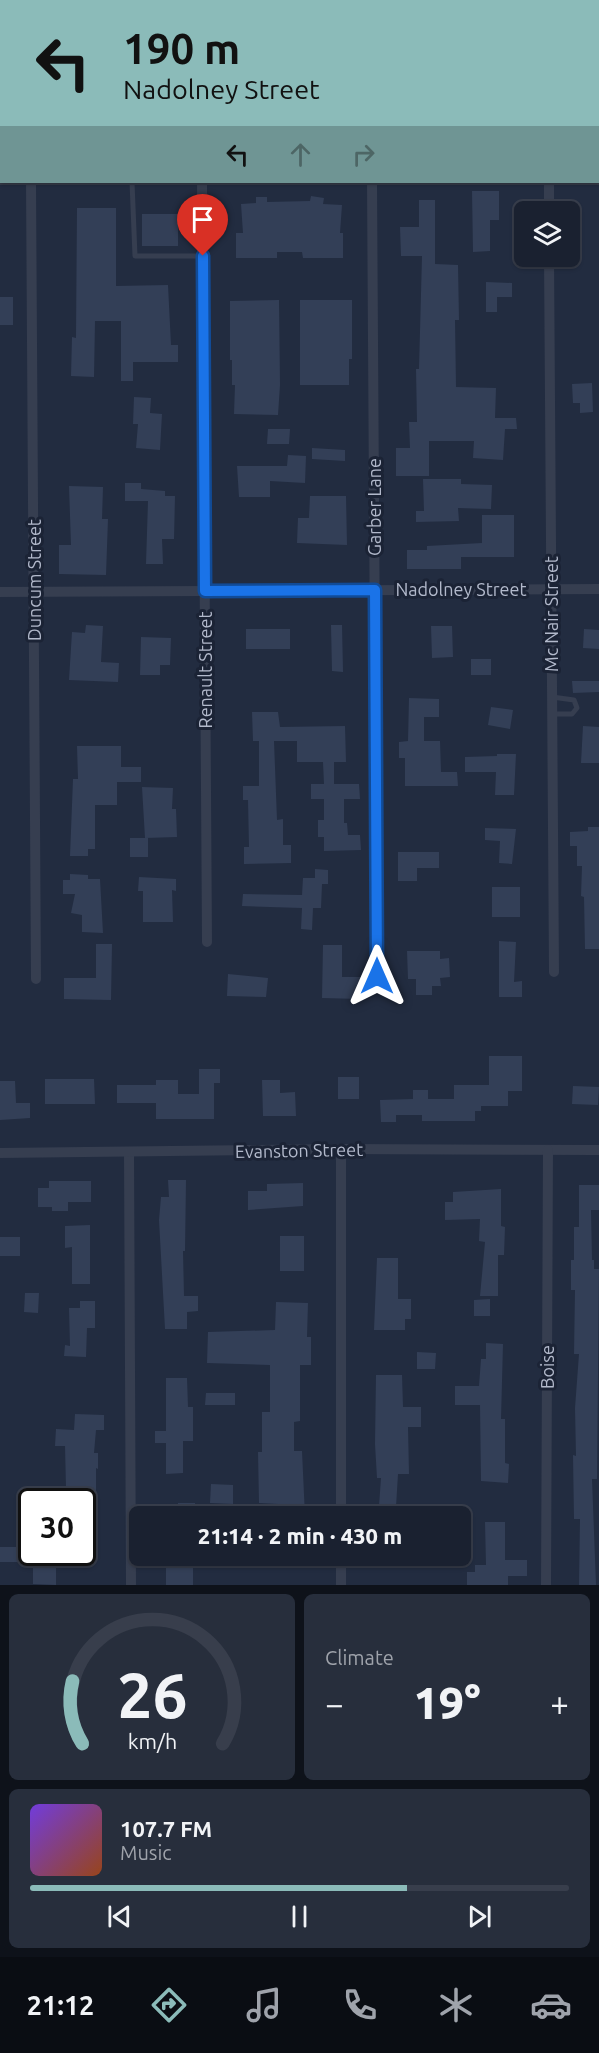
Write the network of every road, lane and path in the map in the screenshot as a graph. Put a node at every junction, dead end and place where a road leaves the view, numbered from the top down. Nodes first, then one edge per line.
1 (31, 183) edge
2 (132, 183) edge
3 (202, 183) edge
4 (372, 183) edge
5 (549, 183) edge
6 (549, 201) edge
7 (203, 256) junction
8 (549, 267) edge
9 (551, 589) junction
10 (599, 589) edge
11 (375, 590) junction
12 (205, 591) junction
13 (0, 592) edge
14 (34, 592) junction
15 (552, 697) junction
16 (552, 714) junction
17 (207, 942) dead end
18 (554, 972) dead end
19 (377, 976) dead end
20 (36, 979) dead end
21 (341, 1149) junction
22 (548, 1150) junction
23 (599, 1150) edge
24 (129, 1152) junction
25 (0, 1153) edge
26 (341, 1506) edge
27 (341, 1566) edge
28 (131, 1585) edge
29 (341, 1585) edge
30 (546, 1585) edge

1 - 14 street, Duncum Street
2 - 7 lane
3 - 7 street, Renault Street
4 - 11 street, Garber Lane
5 - 6 street
7 - 12 street, Renault Street
8 - 9 street, Mc Nair Street
9 - 10 street, Nadolney Street
9 - 11 street, Nadolney Street
9 - 15 street, Mc Nair Street
11 - 12 street, Nadolney Street
11 - 19 street, Garber Lane
12 - 14 street, Nadolney Street
12 - 17 street, Renault Street
13 - 14 street, Nadolney Street
14 - 20 street, Duncum Street
15 - 16 street, Mc Nair Street
15 - 16 lane
16 - 18 street, Mc Nair Street
21 - 22 street, Evanston Street
21 - 24 street, Evanston Street
21 - 26 street
22 - 23 street, Evanston Street
22 - 30 street, Boise
24 - 25 street, Evanston Street
24 - 28 street
27 - 29 street

